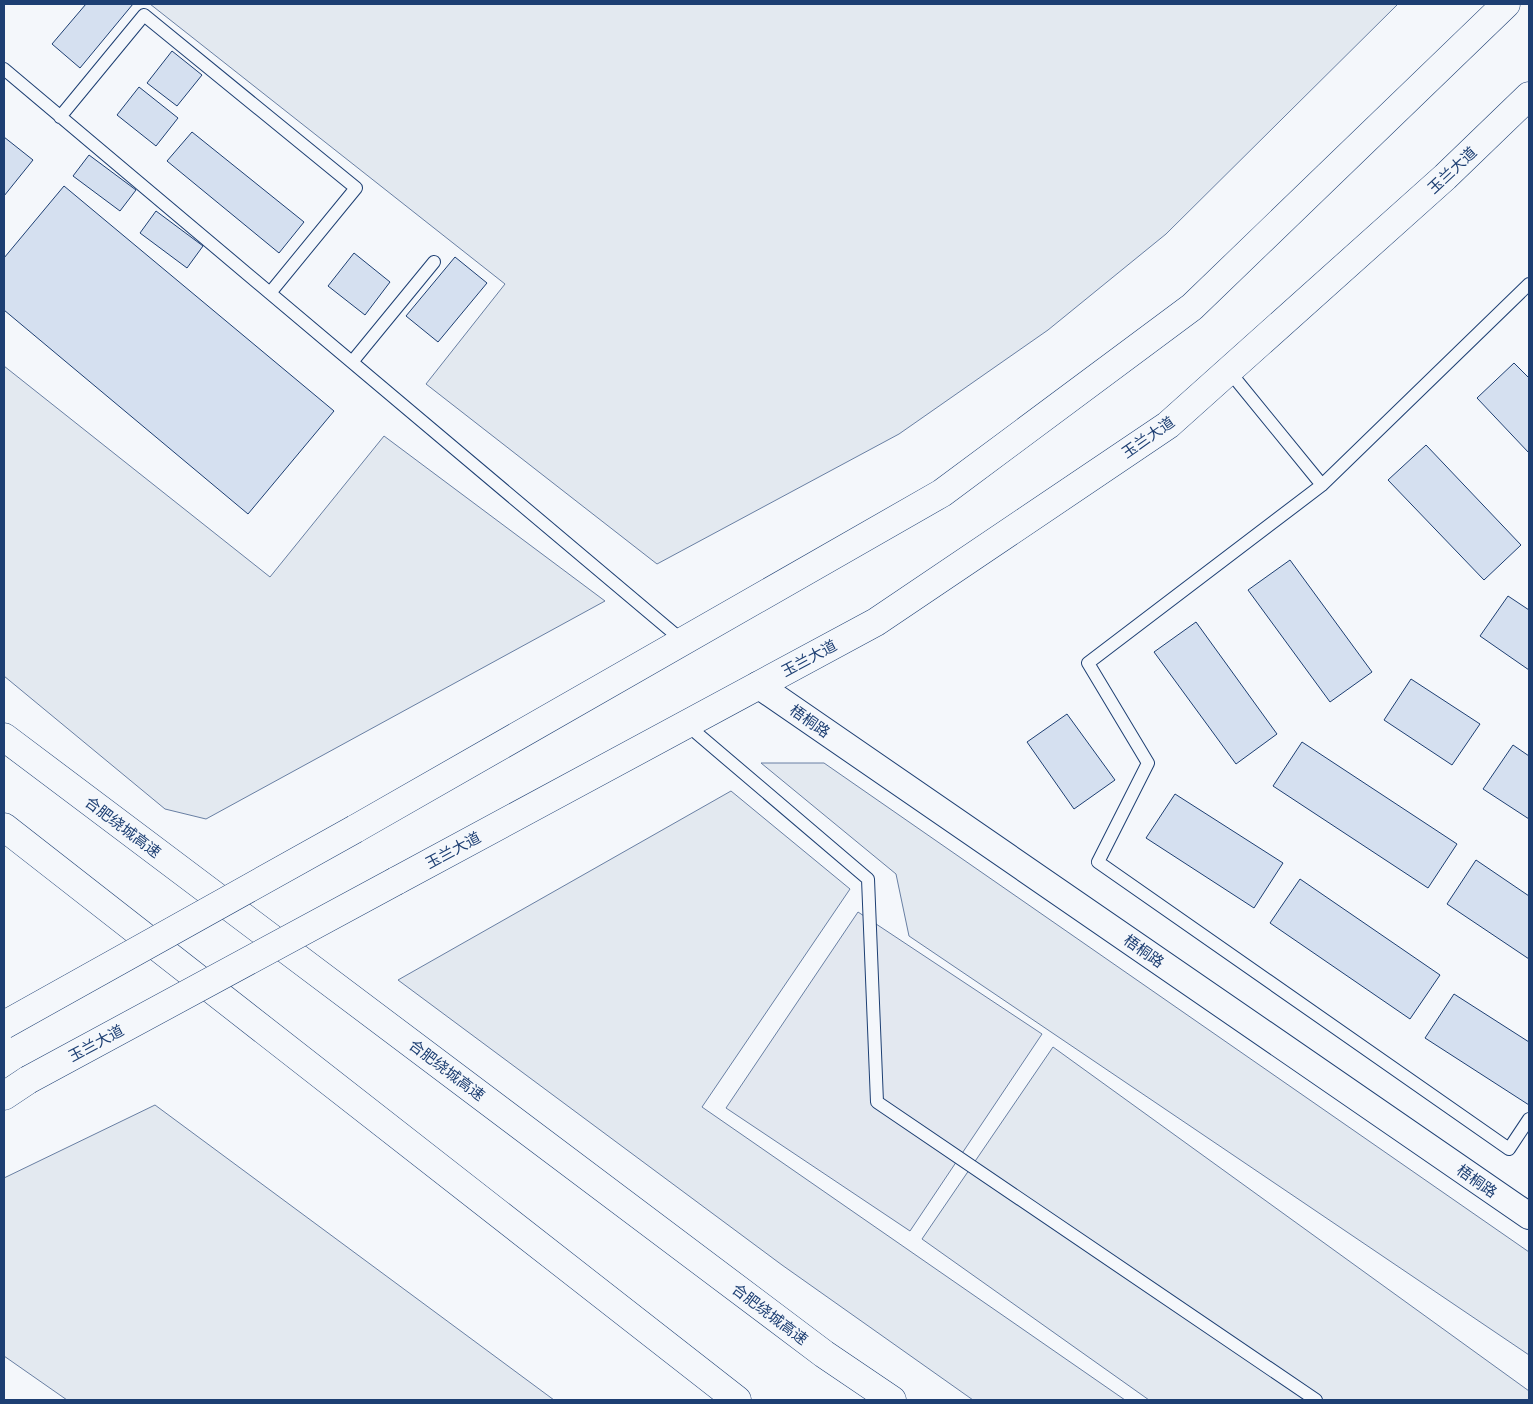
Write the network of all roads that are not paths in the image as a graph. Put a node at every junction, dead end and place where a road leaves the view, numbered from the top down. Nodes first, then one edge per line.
1 (1506, 4) edge
2 (4, 69) edge
3 (1529, 96) edge
4 (60, 117) junction
5 (434, 262) dead end
6 (1529, 284) edge
7 (270, 293) junction
8 (352, 362) junction
9 (1229, 371) junction
10 (1322, 485) junction
11 (683, 641) junction
12 (758, 686) junction
13 (686, 724) junction
14 (4, 737) edge
15 (4, 827) edge
16 (4, 1025) edge
17 (4, 1096) edge
18 (1529, 1119) edge
19 (1529, 1216) edge
20 (737, 1400) edge
21 (892, 1400) edge
22 (1316, 1400) edge

1 - 11 main road
2 - 4 lane
3 - 9 main road, 玉兰大道
4 - 7 lane
4 - 7 lane
5 - 8 lane
6 - 10 lane
7 - 8 lane
8 - 11 lane
9 - 10 lane
9 - 12 main road, 玉兰大道
10 - 18 lane
11 - 16 main road, bridge
12 - 13 main road, 玉兰大道
12 - 19 street, 梧桐路
13 - 17 main road, 玉兰大道, bridge
13 - 22 lane
14 - 21 main road, 合肥绕城高速
15 - 20 main road

